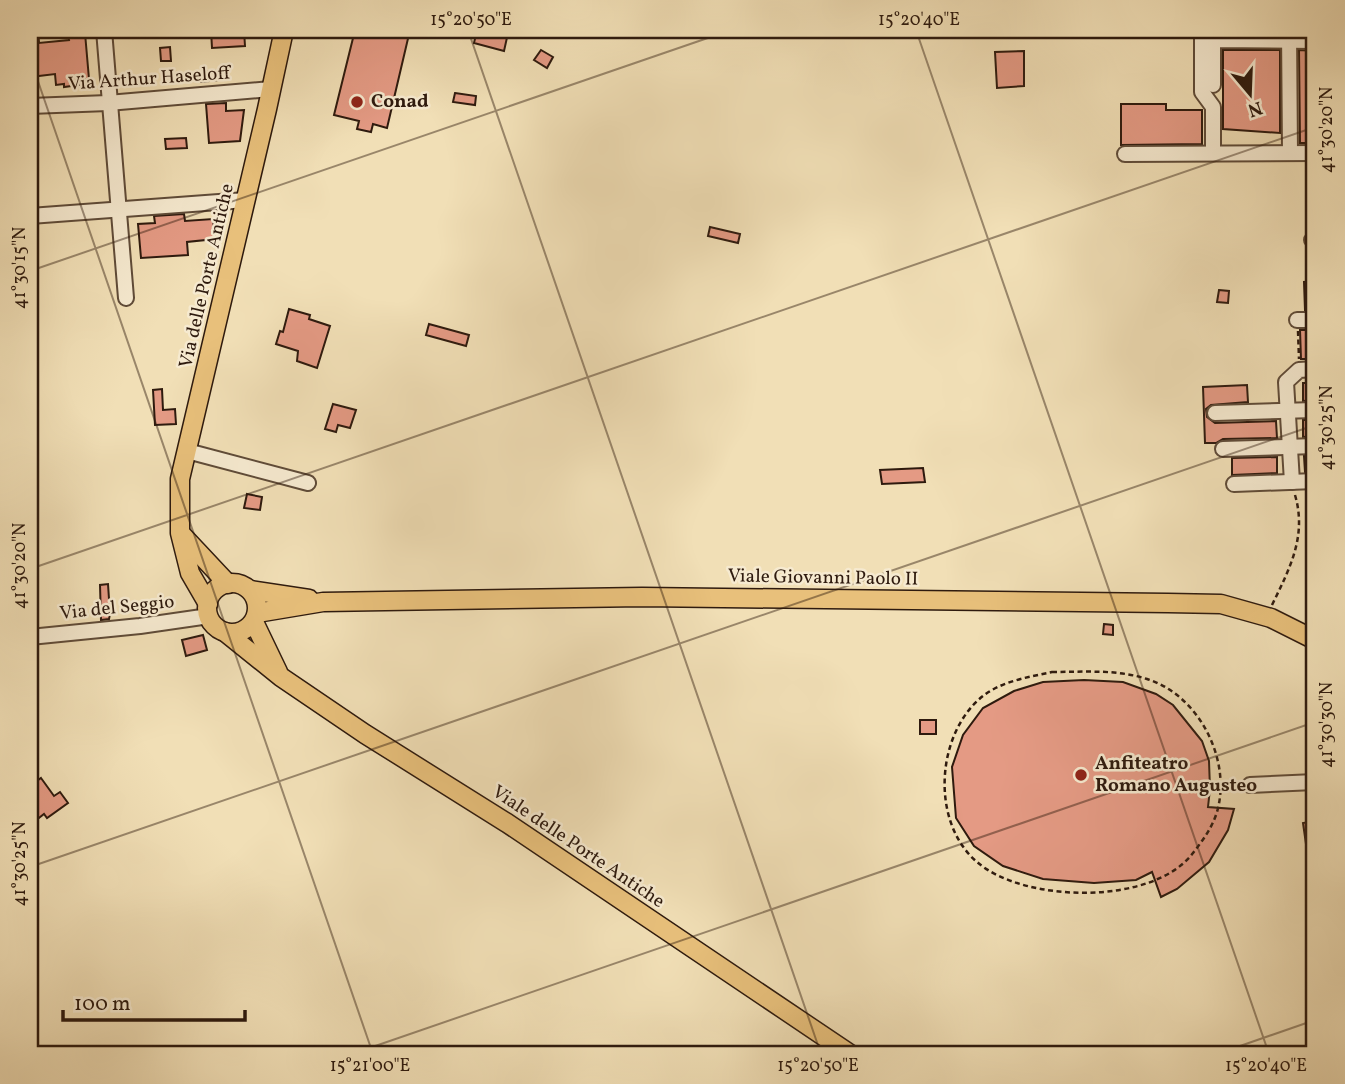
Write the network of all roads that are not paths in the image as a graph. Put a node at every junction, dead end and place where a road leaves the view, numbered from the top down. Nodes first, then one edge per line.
1 (103, 30) edge
2 (284, 30) edge
3 (1202, 30) edge
4 (1289, 35) edge
5 (1315, 41) edge
6 (1213, 85) dead end
7 (271, 89) junction
8 (108, 103) junction
9 (30, 106) edge
10 (1213, 153) junction
11 (1290, 153) junction
12 (1315, 153) edge
13 (1125, 155) dead end
14 (246, 200) junction
15 (118, 209) junction
16 (30, 216) edge
17 (126, 298) dead end
18 (1297, 320) road end
19 (1315, 320) edge
20 (1315, 369) edge
21 (1315, 410) edge
22 (1288, 411) junction
23 (1215, 413) dead end
24 (1290, 446) junction
25 (1315, 446) edge
26 (1223, 449) dead end
27 (187, 452) junction
28 (1315, 481) edge
29 (1292, 482) junction
30 (308, 483) dead end
31 (1234, 484) dead end
32 (180, 533) junction
33 (228, 583) junction
34 (250, 590) junction
35 (323, 601) junction
36 (208, 610) junction
37 (255, 617) junction
38 (225, 632) junction
39 (30, 637) edge
40 (1315, 640) edge
41 (281, 677) junction
42 (1315, 782) edge
43 (1250, 785) road end
44 (850, 1054) edge

1 - 8 street
2 - 7 main road, Via delle Porte Antiche
3 - 10 street
4 - 5 street
4 - 6 street
4 - 11 street
7 - 8 street, Via Arthur Haseloff
7 - 14 main road, Via delle Porte Antiche
8 - 9 street, Via Arthur Haseloff
8 - 15 street
10 - 11 street
10 - 13 street
11 - 12 street
14 - 15 street
14 - 27 main road, Via delle Porte Antiche
15 - 16 street
15 - 17 street
18 - 19 street
20 - 22 street
21 - 22 street
22 - 23 street
22 - 24 street
24 - 25 street
24 - 26 street
24 - 29 street
27 - 30 street
27 - 32 main road, Via delle Porte Antiche
28 - 29 street
29 - 31 street
32 - 33 main road
32 - 36 main road, Via delle Porte Antiche
33 - 34 main road
33 - 36 main road
34 - 35 main road
34 - 37 main road
35 - 37 main road
35 - 40 main road, Viale Giovanni Paolo II
36 - 38 main road
36 - 39 street, Via del Seggio
37 - 38 main road
37 - 41 main road
38 - 41 main road, Viale delle Porte Antiche
41 - 44 main road, Viale delle Porte Antiche
42 - 43 street

